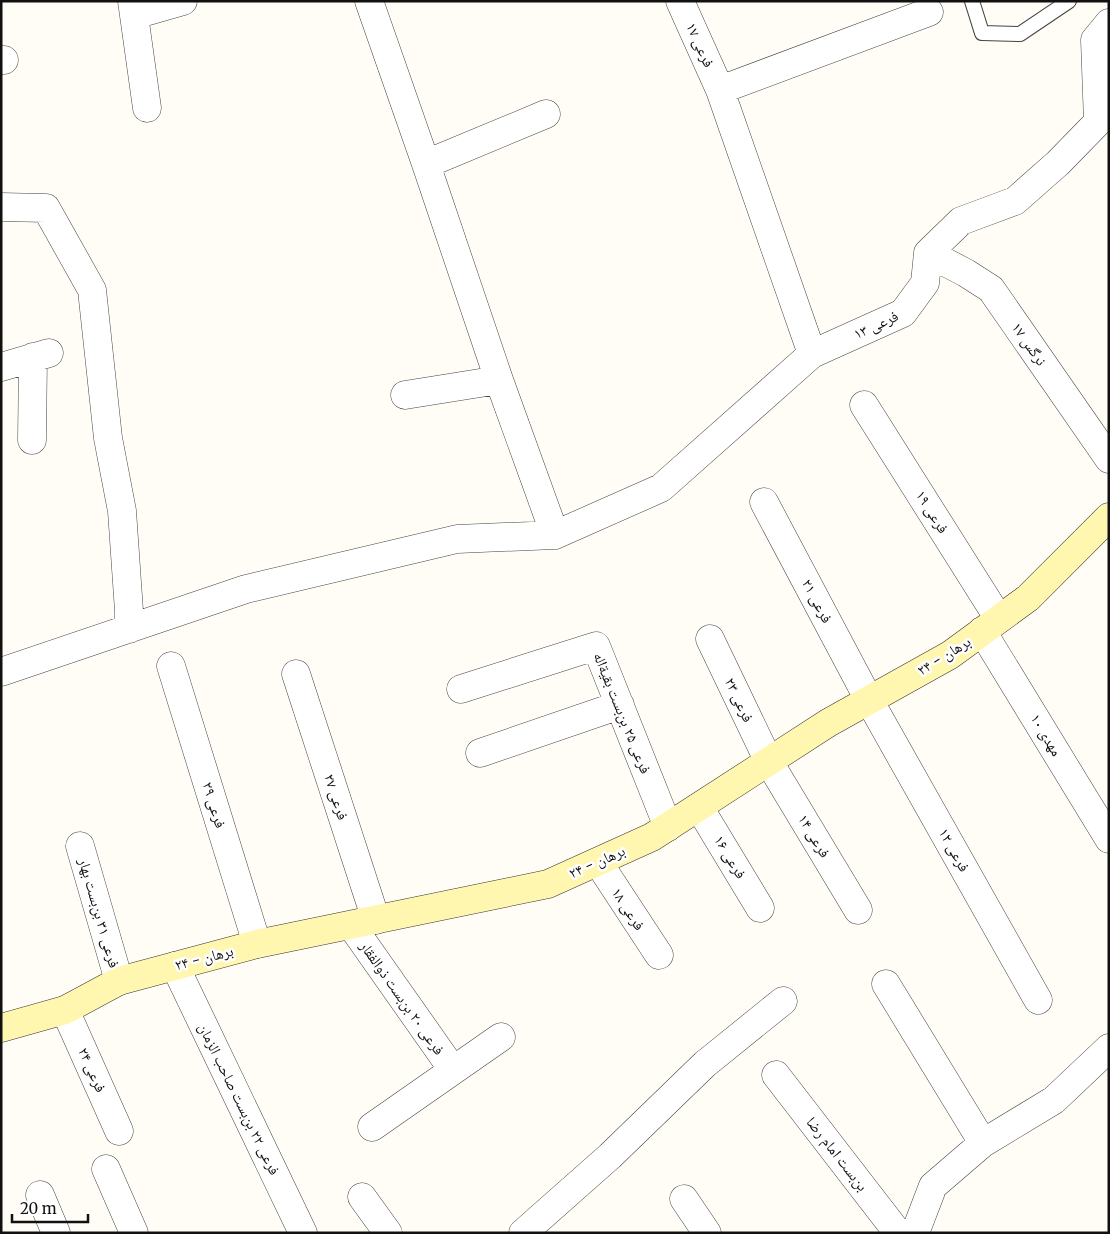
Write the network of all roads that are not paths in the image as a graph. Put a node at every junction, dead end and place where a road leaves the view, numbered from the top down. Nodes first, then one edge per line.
1 (183, 1) edge
2 (370, 1) edge
3 (680, 1) edge
4 (972, 1) edge
5 (1069, 1) edge
6 (133, 8) edge
7 (929, 12) dead end
8 (1109, 23) edge
9 (720, 90) junction
10 (147, 108) dead end
11 (546, 114) dead end
12 (426, 164) junction
13 (1, 207) edge
14 (928, 253) junction
15 (812, 354) junction
16 (1, 367) edge
17 (499, 380) junction
18 (405, 395) dead end
19 (864, 405) dead end
20 (32, 440) dead end
21 (1109, 459) edge
22 (764, 502) dead end
23 (1109, 517) edge
24 (554, 535) junction
25 (991, 625) junction
26 (129, 629) junction
27 (710, 639) dead end
28 (171, 666) dead end
29 (1, 672) edge
30 (296, 674) dead end
31 (461, 689) dead end
32 (869, 700) junction
33 (620, 705) junction
34 (480, 753) dead end
35 (769, 762) junction
36 (699, 807) junction
37 (668, 827) junction
38 (1109, 839) edge
39 (80, 846) dead end
40 (598, 862) junction
41 (760, 908) dead end
42 (858, 910) dead end
43 (364, 922) junction
44 (257, 944) junction
45 (659, 955) dead end
46 (175, 966) junction
47 (119, 981) junction
48 (886, 984) dead end
49 (1038, 1000) dead end
50 (783, 1001) dead end
51 (66, 1010) junction
52 (1, 1028) edge
53 (501, 1037) dead end
54 (1109, 1048) edge
55 (453, 1070) junction
56 (776, 1075) dead end
57 (372, 1127) dead end
58 (119, 1131) dead end
59 (983, 1143) junction
60 (106, 1169) dead end
61 (40, 1195) dead end
62 (362, 1197) dead end
63 (684, 1199) dead end
64 (56, 1233) edge
65 (134, 1233) edge
66 (303, 1233) edge
67 (388, 1233) edge
68 (523, 1233) edge
69 (707, 1233) edge
70 (898, 1233) edge
71 (915, 1233) edge

1 - 6 street
2 - 12 street
3 - 9 street, فرعی ۱۷
4 - 5 lane
6 - 10 street
7 - 9 street
8 - 14 street
9 - 15 street, فرعی ۱۷
11 - 12 street
12 - 17 street
13 - 26 street
14 - 15 street, فرعی ۱۳
14 - 21 street, ۱۷ نرگس
15 - 24 street, فرعی ۱۳
16 - 20 street
17 - 18 street
17 - 24 street
19 - 25 street, فرعی ۱۹
22 - 32 street, فرعی ۲۱
23 - 25 street, ۲۴ - برهان
24 - 26 street
25 - 32 street, ۲۴ - برهان
25 - 38 street, ۱۰ مهدی
26 - 29 street
27 - 35 street, فرعی ۲۳
28 - 44 street, فرعی ۲۹
30 - 43 street, فرعی ۲۷
31 - 33 street, فرعی ۲۵ بن‌بست بقیة‌اله
32 - 35 street, ۲۴ - برهان
32 - 49 street, فرعی ۱۲
33 - 34 street
33 - 37 street, فرعی ۲۵ بن‌بست بقیة‌اله
35 - 36 street, ۲۴ - برهان
35 - 42 street, فرعی ۱۴
36 - 37 street, ۲۴ - برهان
36 - 41 street, فرعی ۱۶
37 - 40 street, ۲۴ - برهان
39 - 47 street, فرعی ۳۱ بن‌بست بهار
40 - 43 street, ۲۴ - برهان
40 - 45 street, فرعی ۱۸
43 - 44 street, ۲۴ - برهان
43 - 55 street, فرعی ۲۰ بن‌بست ذوالفقار
44 - 46 street, ۲۴ - برهان
46 - 47 street, ۲۴ - برهان
46 - 66 street, فرعی ۲۲ بن‌بست صاحب الزمان
47 - 51 street, ۲۴ - برهان
48 - 59 street
50 - 68 street
51 - 52 street, ۲۴ - برهان
51 - 58 street, فرعی ۲۴
53 - 55 street
54 - 59 street
55 - 57 street
56 - 70 street, بن‌بست امام رضا
59 - 71 street
60 - 65 street
61 - 64 street
62 - 67 street
63 - 69 street

